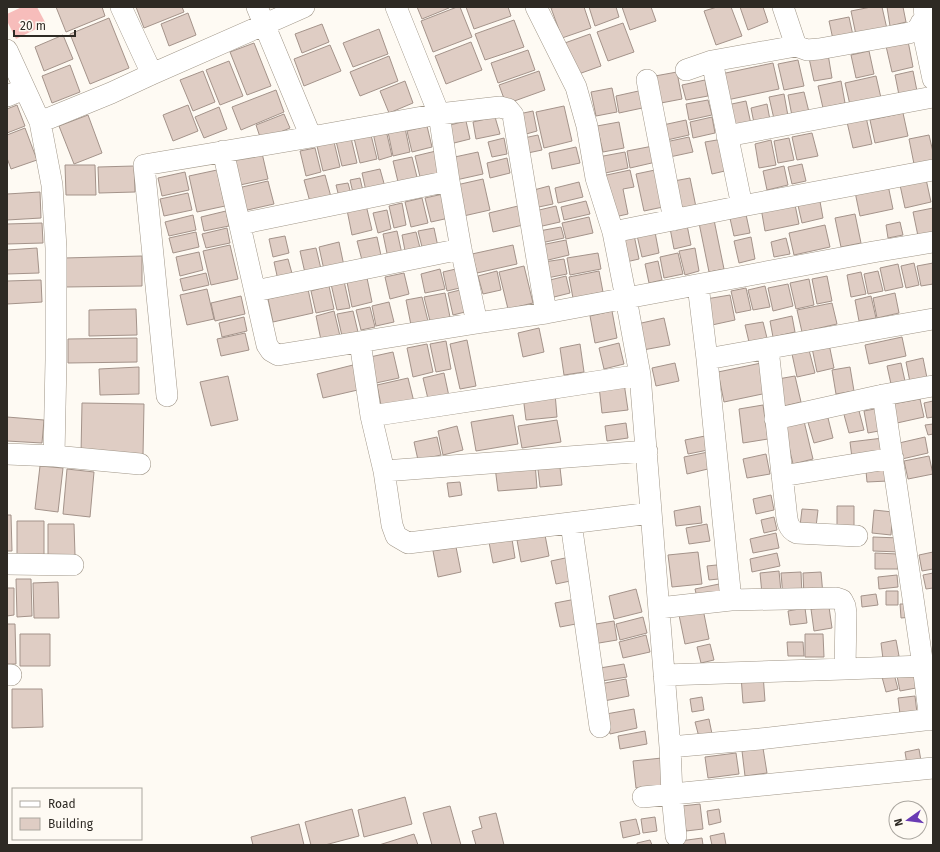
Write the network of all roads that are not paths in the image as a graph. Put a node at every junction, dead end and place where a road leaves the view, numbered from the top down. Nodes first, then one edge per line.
1 (121, 7) edge
2 (304, 7) edge
3 (396, 7) edge
4 (536, 7) edge
5 (783, 7) edge
6 (923, 15) edge
7 (261, 16) edge
8 (796, 46) junction
9 (7, 50) edge
10 (712, 61) junction
11 (686, 70) dead end
12 (152, 74) junction
13 (933, 79) edge
14 (647, 80) dead end
15 (16, 93) edge
16 (933, 97) edge
17 (439, 114) junction
18 (40, 122) junction
19 (727, 136) junction
20 (311, 137) junction
21 (223, 151) junction
22 (933, 170) edge
23 (449, 182) junction
24 (742, 206) junction
25 (674, 220) junction
26 (240, 224) junction
27 (613, 232) junction
28 (933, 242) edge
29 (461, 249) junction
30 (698, 285) junction
31 (255, 291) junction
32 (626, 298) junction
33 (546, 313) junction
34 (933, 319) edge
35 (477, 323) junction
36 (360, 342) junction
37 (768, 349) junction
38 (707, 359) junction
39 (640, 375) junction
40 (933, 386) edge
41 (883, 395) junction
42 (167, 396) dead end
43 (371, 416) junction
44 (775, 419) junction
45 (646, 451) junction
46 (7, 454) edge
47 (54, 456) junction
48 (892, 458) junction
49 (140, 464) dead end
50 (384, 471) junction
51 (782, 476) junction
52 (651, 513) junction
53 (571, 523) junction
54 (857, 536) dead end
55 (7, 564) edge
56 (73, 565) dead end
57 (731, 600) junction
58 (659, 608) junction
59 (923, 666) junction
60 (845, 669) junction
61 (664, 675) junction
62 (932, 719) edge
63 (600, 727) dead end
64 (670, 746) junction
65 (933, 768) edge
66 (672, 795) junction
67 (643, 798) dead end
68 (676, 836) dead end

1 - 12 street
2 - 7 street
3 - 17 street
4 - 27 street
5 - 8 street
6 - 8 street
6 - 13 street
7 - 12 street
7 - 20 street
8 - 10 street
9 - 15 street
10 - 11 street
10 - 19 street
12 - 18 street
14 - 25 street
15 - 18 street
16 - 19 street
17 - 20 street
17 - 23 street
17 - 33 street
18 - 47 street
19 - 24 street
20 - 21 street
21 - 26 street
21 - 42 street
22 - 24 street
23 - 26 street
23 - 29 street
24 - 25 street
25 - 27 street
26 - 31 street
27 - 32 street
28 - 30 street
29 - 31 street
29 - 35 street
30 - 32 street
30 - 38 street
31 - 36 street
32 - 33 street
32 - 39 street
33 - 35 street
34 - 37 street
35 - 36 street
36 - 43 street
37 - 38 street
37 - 44 street
38 - 57 street
39 - 43 street
39 - 45 street
40 - 41 street
41 - 44 street
41 - 48 street
43 - 50 street
44 - 51 street
45 - 50 street
45 - 52 street
46 - 47 street
47 - 49 street
48 - 51 street
48 - 59 street
50 - 53 street
51 - 54 street
52 - 53 street
52 - 58 street
53 - 63 street
55 - 56 street
57 - 58 street
57 - 60 street
58 - 61 street
59 - 60 street
59 - 62 street
60 - 61 street
61 - 64 street
62 - 64 street
64 - 66 street
65 - 66 street
66 - 67 street
66 - 68 street

